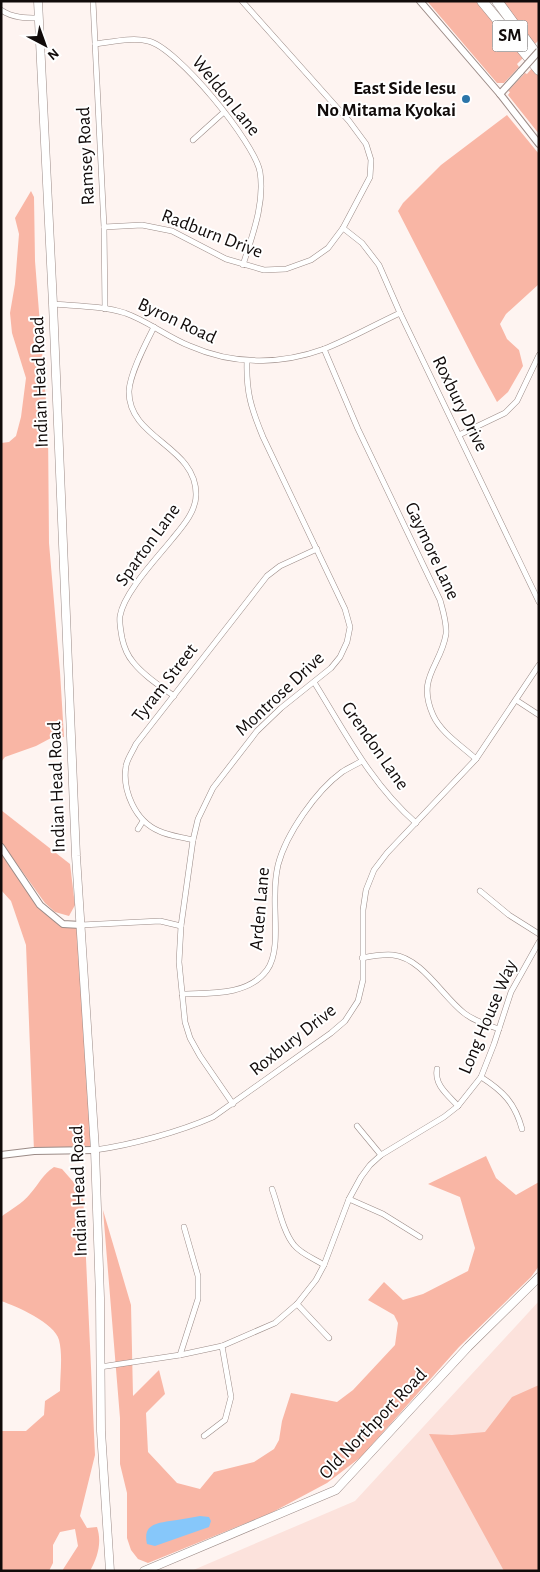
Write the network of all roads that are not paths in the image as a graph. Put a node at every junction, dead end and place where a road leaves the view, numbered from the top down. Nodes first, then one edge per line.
1 (38, 1) edge
2 (93, 1) edge
3 (242, 1) edge
4 (420, 1) edge
5 (482, 1) edge
6 (498, 1) edge
7 (1, 10) edge
8 (39, 18) junction
9 (95, 44) junction
10 (539, 51) edge
11 (539, 58) edge
12 (539, 70) edge
13 (500, 94) junction
14 (224, 112) junction
15 (193, 140) dead end
16 (539, 144) edge
17 (104, 227) junction
18 (343, 228) junction
19 (243, 265) junction
20 (53, 304) junction
21 (105, 309) junction
22 (400, 313) junction
23 (154, 327) junction
24 (324, 349) junction
25 (539, 355) edge
26 (247, 361) junction
27 (459, 435) junction
28 (317, 549) junction
29 (539, 602) edge
30 (539, 665) edge
31 (314, 682) junction
32 (174, 696) junction
33 (516, 700) junction
34 (539, 715) edge
35 (476, 758) junction
36 (362, 761) junction
37 (143, 821) junction
38 (416, 823) junction
39 (138, 828) dead end
40 (193, 840) junction
41 (1, 847) edge
42 (480, 891) dead end
43 (81, 925) junction
44 (181, 926) junction
45 (539, 934) edge
46 (539, 942) edge
47 (362, 958) junction
48 (182, 994) junction
49 (499, 1029) junction
50 (437, 1069) dead end
51 (481, 1077) junction
52 (233, 1104) junction
53 (458, 1106) junction
54 (357, 1126) dead end
55 (522, 1129) dead end
56 (95, 1150) junction
57 (1, 1155) edge
58 (381, 1155) junction
59 (272, 1189) dead end
60 (349, 1199) junction
61 (184, 1227) dead end
62 (420, 1237) dead end
63 (324, 1265) junction
64 (539, 1277) edge
65 (297, 1304) junction
66 (329, 1338) dead end
67 (222, 1346) junction
68 (180, 1355) junction
69 (100, 1367) junction
70 (204, 1436) dead end
71 (110, 1571) edge
72 (144, 1571) edge

1 - 8 main road, Indian Head Road
2 - 9 street, Ramsey Road
3 - 18 street, Radburn Drive
4 - 13 street
5 - 12 highway, SM
6 - 11 highway, SM
7 - 8 street
8 - 20 main road, Indian Head Road
9 - 14 street, Weldon Lane
9 - 17 street, Ramsey Road
10 - 13 street, bridge
13 - 16 street
14 - 15 street
14 - 19 street, Weldon Lane
17 - 19 street, Radburn Drive
17 - 21 street, Ramsey Road
18 - 19 street, Radburn Drive
18 - 22 street, Roxbury Drive
20 - 21 street, Byron Road
20 - 43 main road, Indian Head Road
21 - 23 street, Byron Road
22 - 24 street, Byron Road
22 - 27 street, Roxbury Drive
23 - 26 street, Byron Road
23 - 32 street, Sparton Lane
24 - 26 street, Byron Road
24 - 35 street, Gaymore Lane
25 - 27 street
26 - 28 street, Montrose Drive
27 - 29 street, Roxbury Drive
28 - 31 street, Montrose Drive
28 - 32 street, Tyram Street
30 - 33 street, Roxbury Drive
31 - 36 street, Grendon Lane
31 - 40 street, Montrose Drive
32 - 37 street, Tyram Street
33 - 34 street
33 - 35 street, Roxbury Drive
35 - 38 street, Roxbury Drive
36 - 38 street, Grendon Lane
36 - 48 street, Arden Lane
37 - 39 street
37 - 40 street
38 - 47 street, Roxbury Drive
40 - 44 street, Montrose Drive
41 - 43 street
42 - 45 street
43 - 44 street
43 - 56 main road, Indian Head Road
44 - 48 street, Montrose Drive
46 - 49 street, Long House Way
47 - 49 street
47 - 52 street, Roxbury Drive
48 - 52 street, Montrose Drive
49 - 51 street, Long House Way
50 - 53 street
51 - 53 street, Long House Way
51 - 55 street
52 - 56 street, Roxbury Drive
53 - 58 street, Long House Way
54 - 58 street
56 - 57 street
56 - 69 main road, Indian Head Road
58 - 60 street, Long House Way
59 - 63 street
60 - 62 street
60 - 63 street, Long House Way
61 - 68 street
63 - 65 street, Long House Way
64 - 72 main road, Old Northport Road
65 - 66 street
65 - 67 street, Long House Way
67 - 68 street, Long House Way
67 - 70 street
68 - 69 street, Long House Way
69 - 71 main road, Indian Head Road

